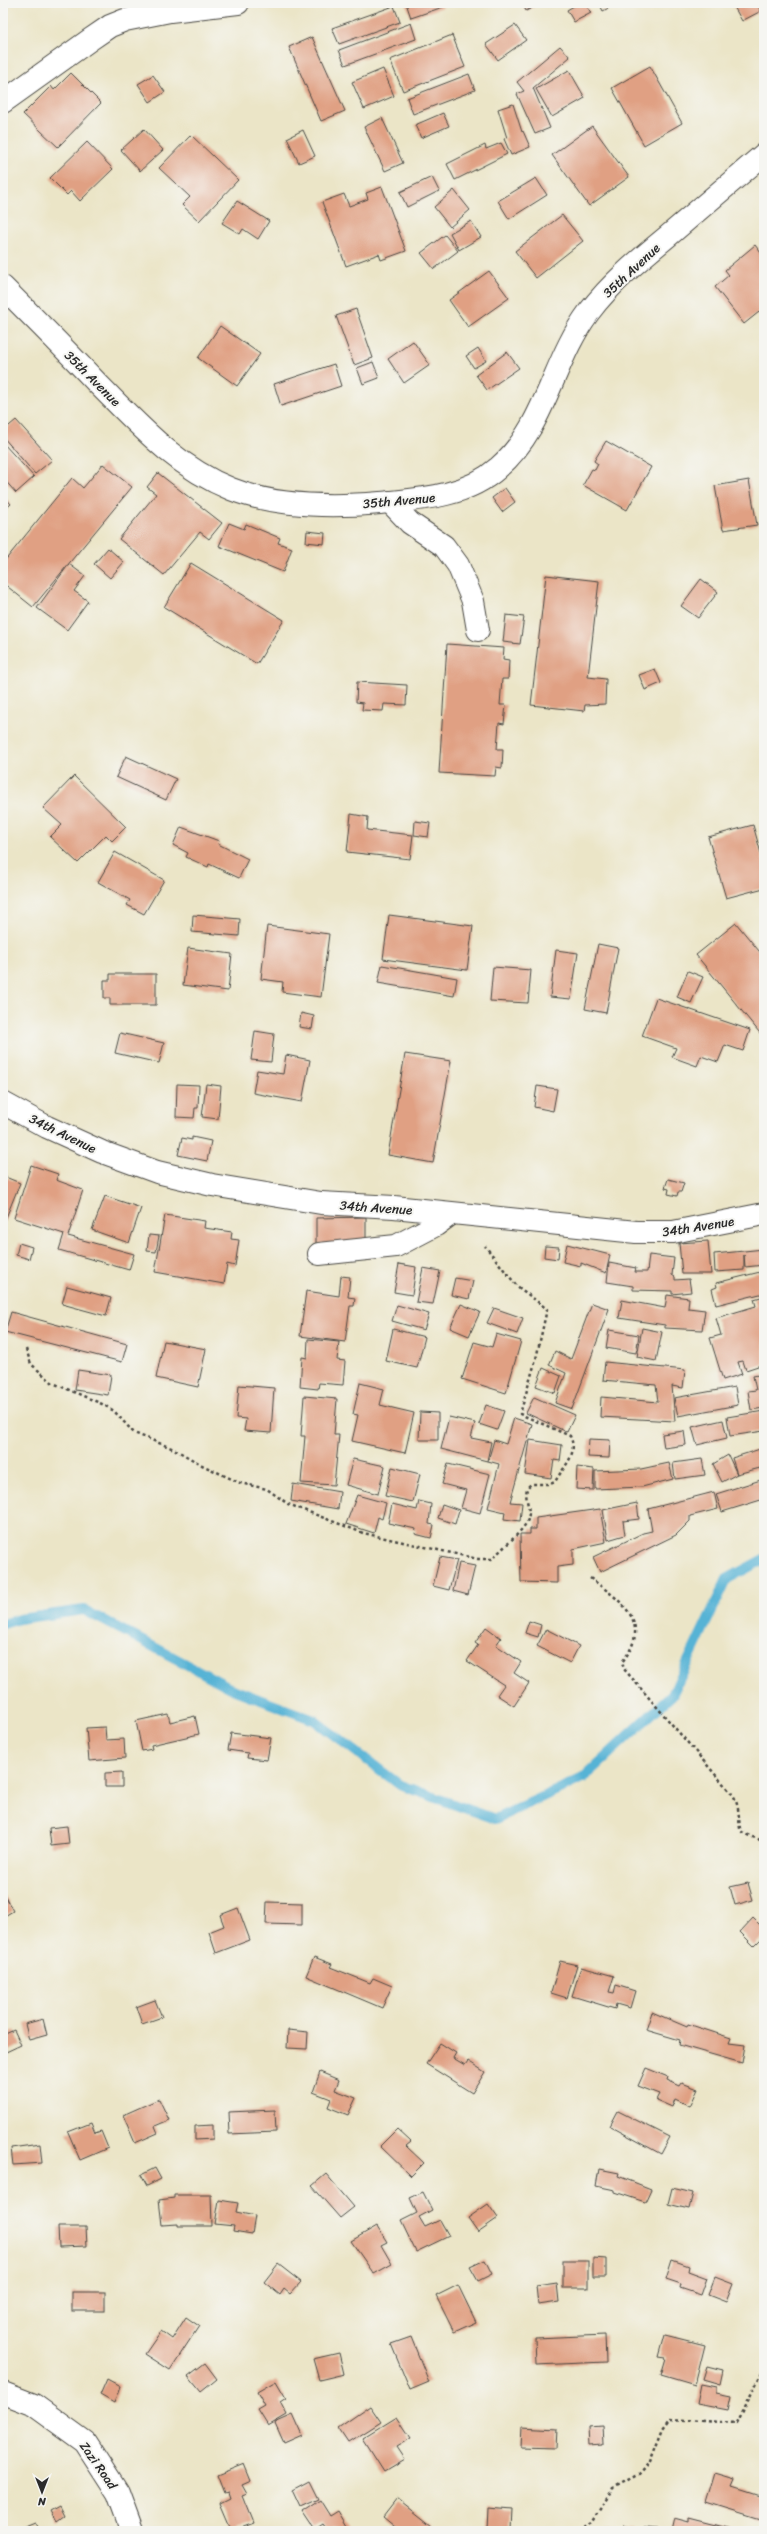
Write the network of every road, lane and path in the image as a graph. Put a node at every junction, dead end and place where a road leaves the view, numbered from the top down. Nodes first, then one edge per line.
1 (238, 3) edge
2 (3, 102) edge
3 (764, 154) edge
4 (3, 287) edge
5 (390, 502) junction
6 (478, 630) dead end
7 (3, 1103) edge
8 (451, 1214) junction
9 (764, 1214) edge
10 (484, 1243) dead end
11 (319, 1254) dead end
12 (26, 1349) dead end
13 (590, 1578) dead end
14 (764, 1842) edge
15 (764, 2368) edge
16 (3, 2393) edge
17 (132, 2531) edge
18 (579, 2531) edge

1 - 2 street
3 - 5 street, 35th Avenue
4 - 5 street, 35th Avenue
5 - 6 street
7 - 8 street, 34th Avenue
8 - 9 street, 34th Avenue
8 - 11 street
10 - 12 path
13 - 14 path
15 - 18 path
16 - 17 street, Zazi Road

